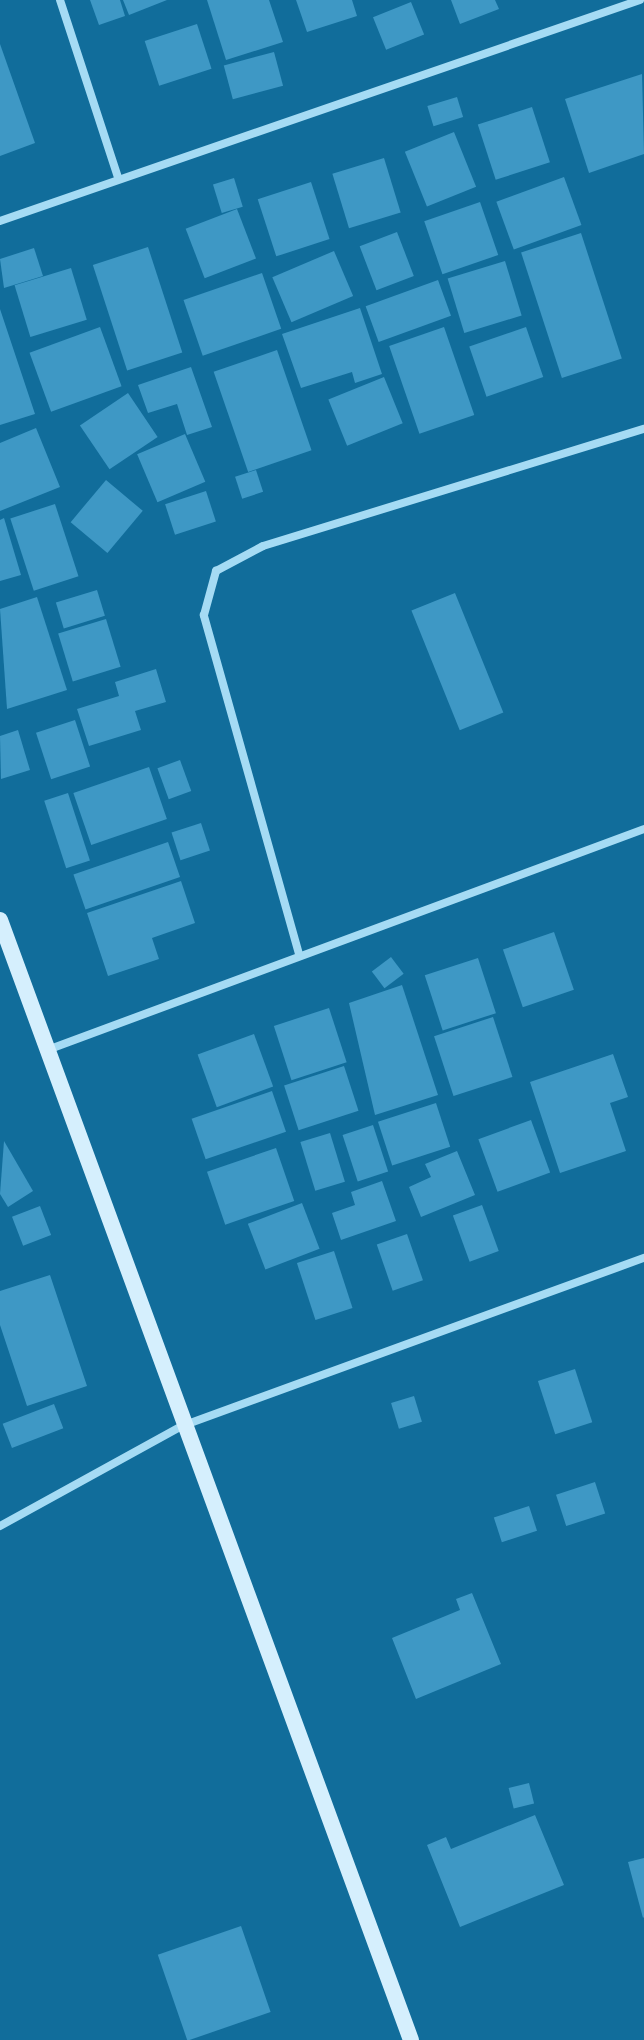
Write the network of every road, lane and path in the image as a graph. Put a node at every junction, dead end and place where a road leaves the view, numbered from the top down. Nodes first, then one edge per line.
1 (60, 0) edge
2 (640, 0) edge
3 (118, 177) junction
4 (0, 221) edge
5 (644, 429) edge
6 (644, 829) edge
7 (0, 920) edge
8 (299, 954) junction
9 (50, 1049) junction
10 (644, 1258) edge
11 (182, 1426) junction
12 (0, 1526) edge
13 (411, 2040) edge

1 - 3 street
2 - 3 street
3 - 4 street
5 - 8 street
6 - 8 street
7 - 9 street
8 - 9 street
9 - 11 street
10 - 11 street
11 - 12 street
11 - 13 street

